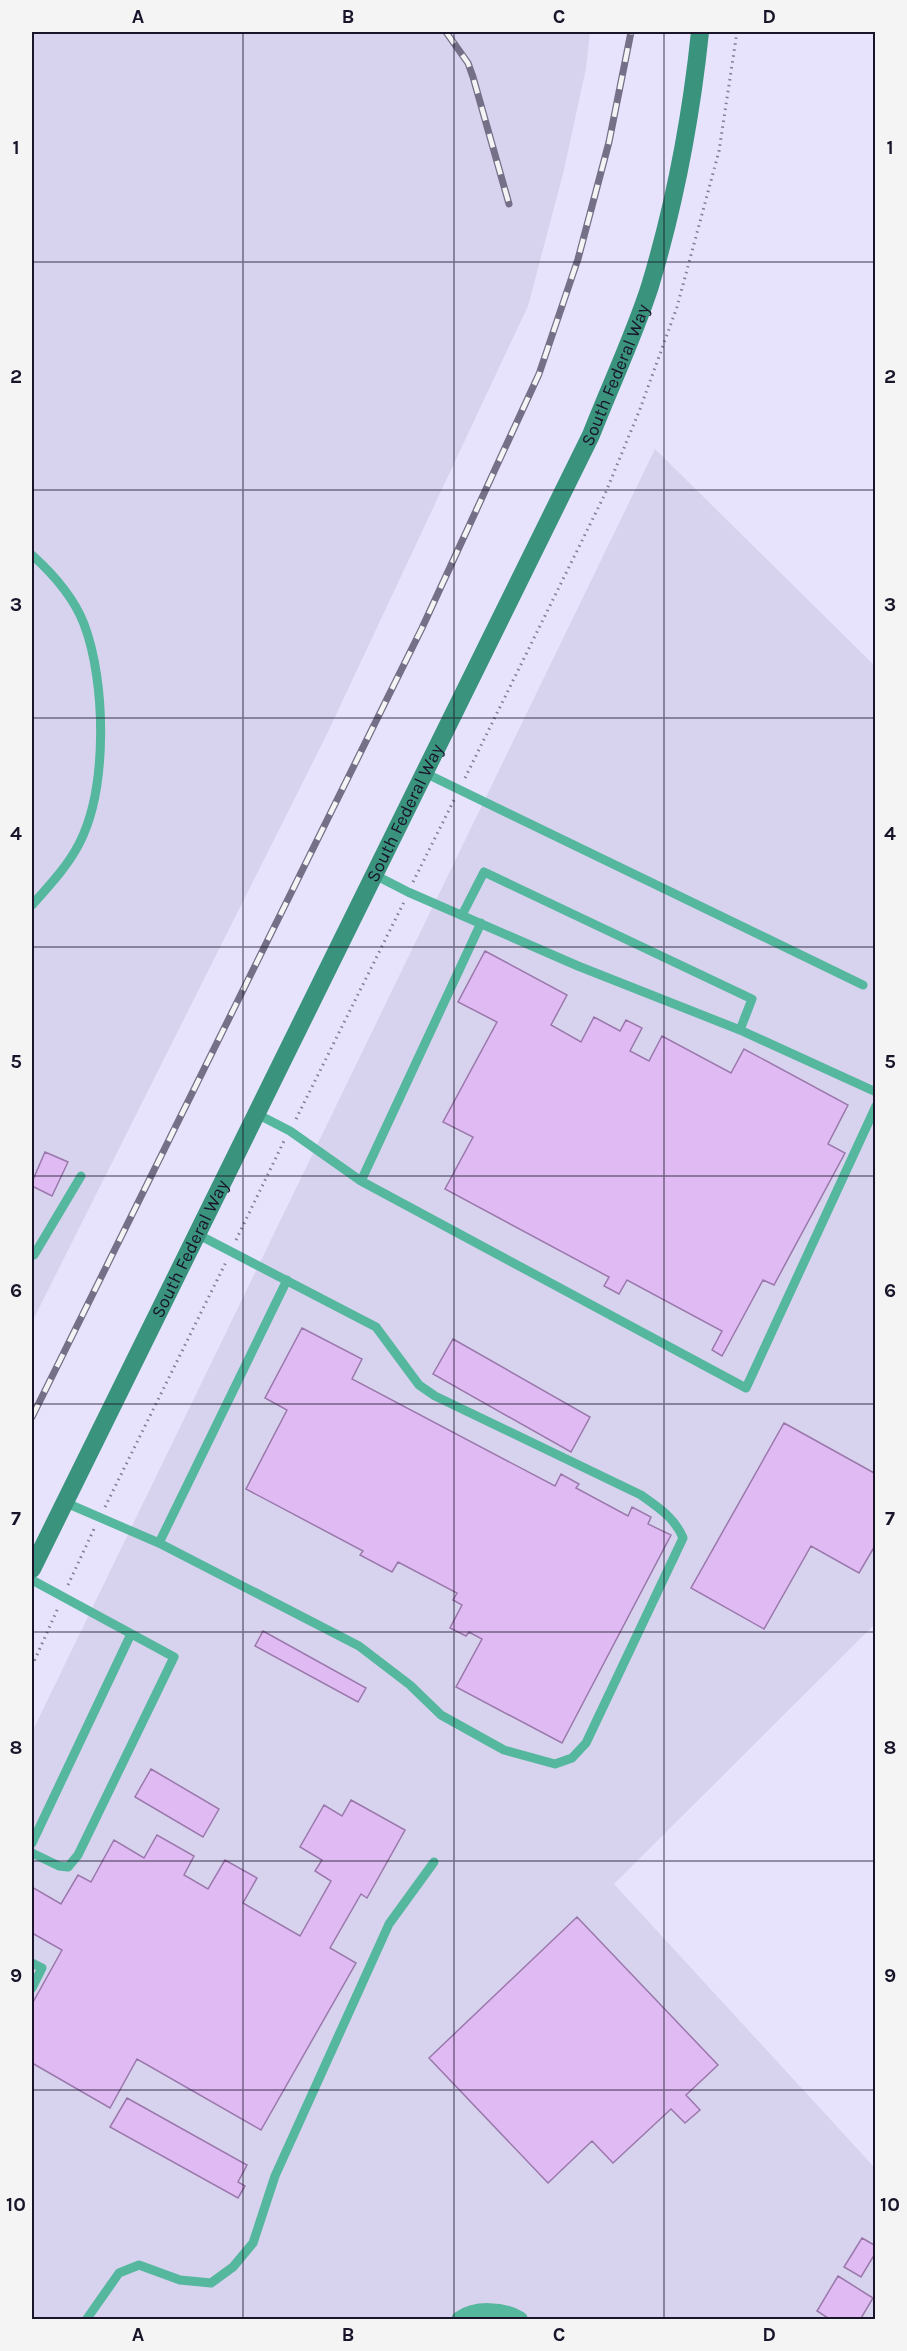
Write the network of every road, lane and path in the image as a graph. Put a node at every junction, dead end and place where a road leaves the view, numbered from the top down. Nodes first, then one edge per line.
1 (700, 32) edge
2 (737, 32) edge
3 (32, 555) edge
4 (425, 773) junction
5 (459, 789) junction
6 (375, 875) junction
7 (408, 892) junction
8 (32, 905) edge
9 (462, 915) junction
10 (481, 923) junction
11 (863, 985) dead end
12 (740, 1030) junction
13 (876, 1092) edge
14 (876, 1106) edge
15 (257, 1114) junction
16 (290, 1131) junction
17 (81, 1176) dead end
18 (361, 1181) junction
19 (197, 1234) junction
20 (230, 1252) junction
21 (32, 1256) edge
22 (287, 1280) junction
23 (64, 1502) junction
24 (99, 1518) junction
25 (159, 1544) junction
26 (32, 1569) edge
27 (32, 1580) edge
28 (63, 1595) junction
29 (131, 1634) junction
30 (32, 1666) edge
31 (32, 1843) edge
32 (32, 1853) edge
33 (434, 1862) dead end
34 (32, 1962) edge
35 (32, 1988) edge
36 (86, 2319) edge
37 (460, 2319) edge
38 (519, 2319) edge

1 - 4 main road, South Federal Way
2 - 5 path
3 - 8 lane
4 - 5 lane
4 - 6 main road, South Federal Way
5 - 7 path
5 - 11 lane
6 - 7 lane
6 - 15 main road, South Federal Way
7 - 9 lane
7 - 16 path
9 - 10 lane
9 - 12 lane
10 - 12 lane
10 - 18 lane
12 - 13 lane
14 - 18 lane
15 - 16 lane
15 - 19 main road, South Federal Way
16 - 18 lane
16 - 20 path
17 - 21 lane
19 - 20 lane
19 - 23 main road, South Federal Way
20 - 22 lane
20 - 24 path
22 - 25 lane
22 - 25 lane
23 - 24 lane
23 - 26 main road, South Federal Way
24 - 25 lane
24 - 28 path
27 - 28 lane
28 - 29 lane
28 - 30 path
29 - 31 lane
29 - 32 lane
33 - 36 lane
34 - 35 lane
37 - 38 street

